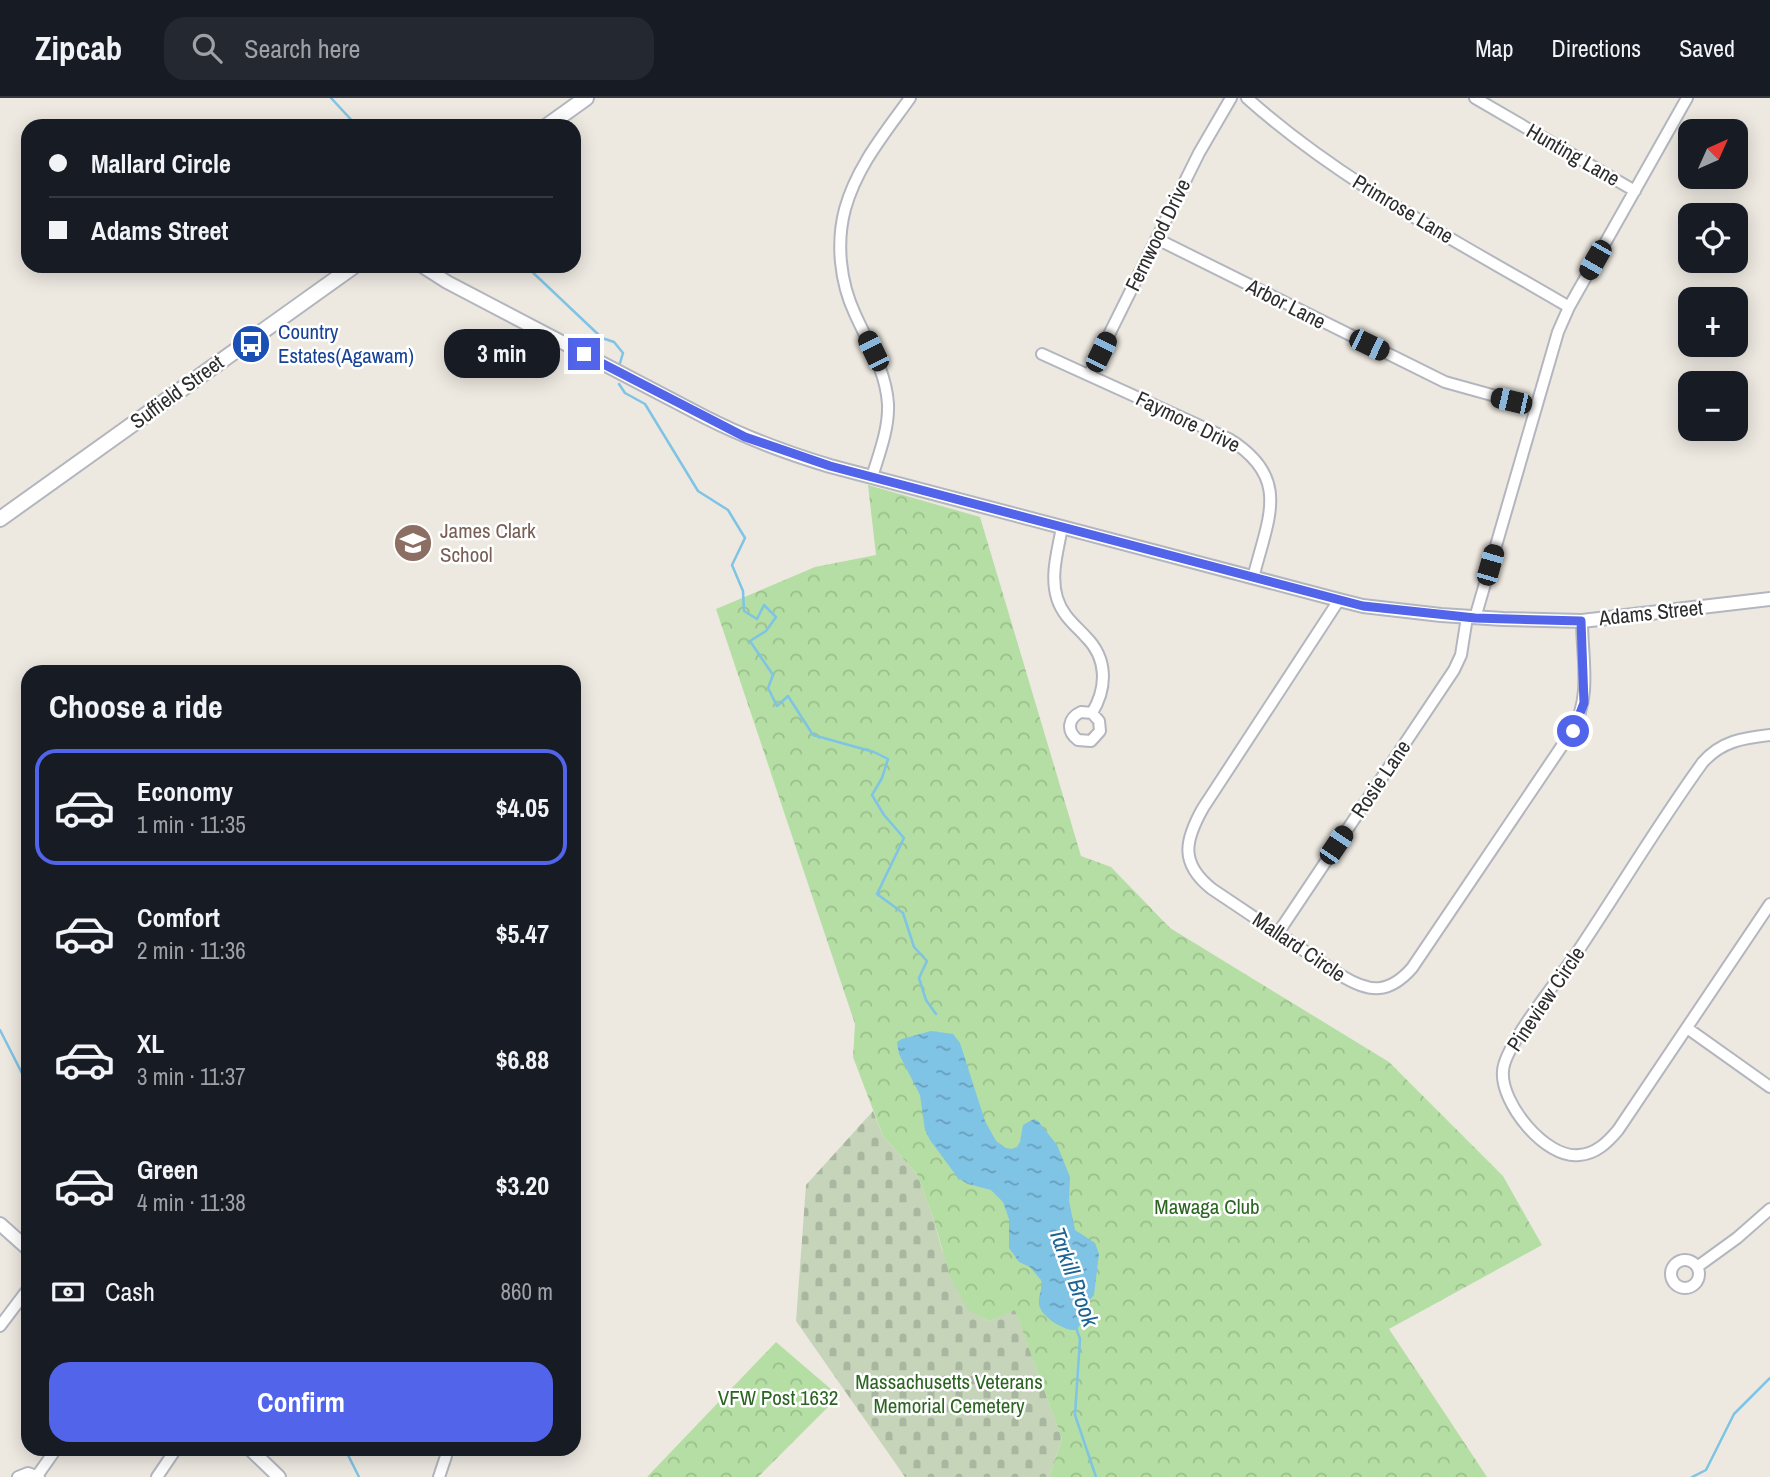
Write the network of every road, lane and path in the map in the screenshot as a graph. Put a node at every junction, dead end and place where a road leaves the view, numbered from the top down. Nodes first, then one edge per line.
1 (586, 98) edge
2 (910, 98) edge
3 (1231, 98) edge
4 (1247, 98) edge
5 (1475, 98) edge
6 (1687, 98) edge
7 (557, 119) edge
8 (1635, 191) junction
9 (1157, 239) junction
10 (344, 273) edge
11 (433, 273) edge
12 (1569, 307) junction
13 (1042, 354) dead end
14 (1089, 375) junction
15 (1535, 407) junction
16 (872, 477) junction
17 (0, 519) edge
18 (1062, 527) junction
19 (1253, 578) junction
20 (1770, 599) edge
21 (1339, 600) junction
22 (1471, 617) junction
23 (1581, 621) junction
24 (1092, 713) dead end
25 (1770, 735) edge
26 (1770, 904) edge
27 (1278, 933) junction
28 (1687, 1028) junction
29 (1770, 1087) edge
30 (1770, 1209) edge
31 (0, 1224) edge
32 (21, 1243) edge
33 (1697, 1267) dead end
34 (21, 1298) edge
35 (0, 1326) edge
36 (51, 1456) edge
37 (171, 1456) edge
38 (257, 1456) edge
39 (446, 1457) dead end
40 (38, 1476) edge
41 (18, 1477) edge
42 (156, 1477) edge
43 (279, 1477) edge
44 (439, 1477) edge

1 - 7 main road
2 - 16 street
3 - 9 street, Fernwood Drive
4 - 12 street, Primrose Lane
5 - 8 street, Hunting Lane
6 - 8 street, Rosie Lane
8 - 12 street, Rosie Lane
9 - 14 street, Fernwood Drive
9 - 15 street, Arbor Lane
10 - 17 main road, Suffield Street
11 - 16 street, Adams Street
12 - 15 street, Rosie Lane
13 - 14 street, Faymore Drive
14 - 19 street, Faymore Drive
15 - 22 street, Rosie Lane
16 - 18 street, Adams Street
18 - 19 street, Adams Street
18 - 24 street
19 - 21 street, Adams Street
20 - 23 street, Adams Street
21 - 22 street, Adams Street
21 - 27 street, Mallard Circle
22 - 23 street, Adams Street
22 - 27 street, Rosie Lane
23 - 27 street, Mallard Circle
25 - 28 street, Pineview Circle
26 - 28 street, Pineview Circle
28 - 29 street
30 - 33 street
31 - 32 street
34 - 35 street
36 - 40 street
37 - 42 street
38 - 43 street
39 - 44 street
40 - 41 street

